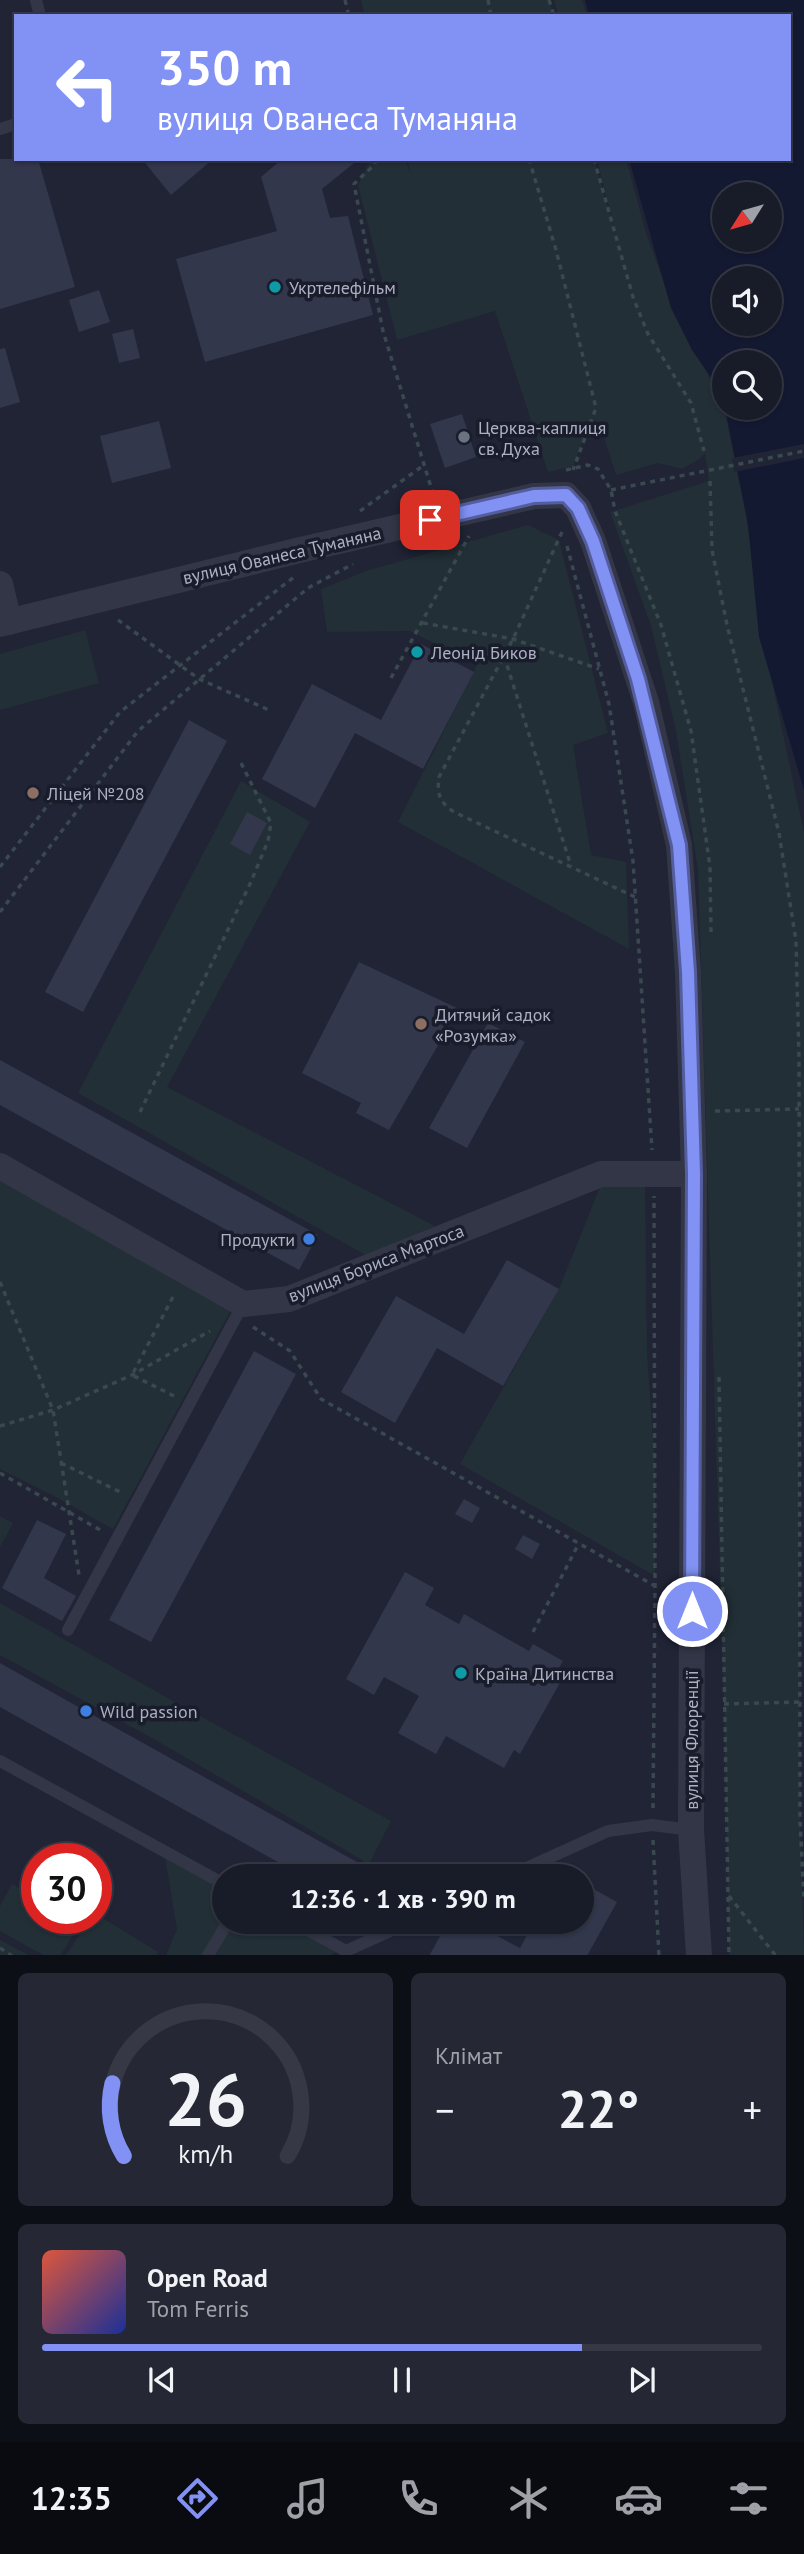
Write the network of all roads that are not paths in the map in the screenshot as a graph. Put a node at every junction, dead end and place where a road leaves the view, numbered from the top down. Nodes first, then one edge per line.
1 (566, 495) joint
2 (0, 584) edge
3 (5, 623) edge
4 (0, 1166) edge
5 (694, 1174) junction
6 (239, 1310) junction
7 (68, 1630) dead end
8 (0, 1761) edge
9 (691, 1830) junction
10 (535, 1864) edge
11 (212, 1877) edge
12 (221, 1934) edge
13 (313, 1934) edge
14 (385, 1934) edge
15 (345, 1953) edge
16 (208, 1955) edge
17 (699, 1955) edge

1 - 3 street, вулиця Ованеса Туманяна
1 - 5 street, вулиця Флоренції
2 - 3 street
4 - 6 street
5 - 6 street, вулиця Бориса Мартоса
5 - 9 street, вулиця Флоренції
6 - 7 lane
8 - 11 lane
9 - 10 lane
9 - 17 street, вулиця Флоренції
12 - 16 lane
13 - 15 lane
14 - 15 lane

